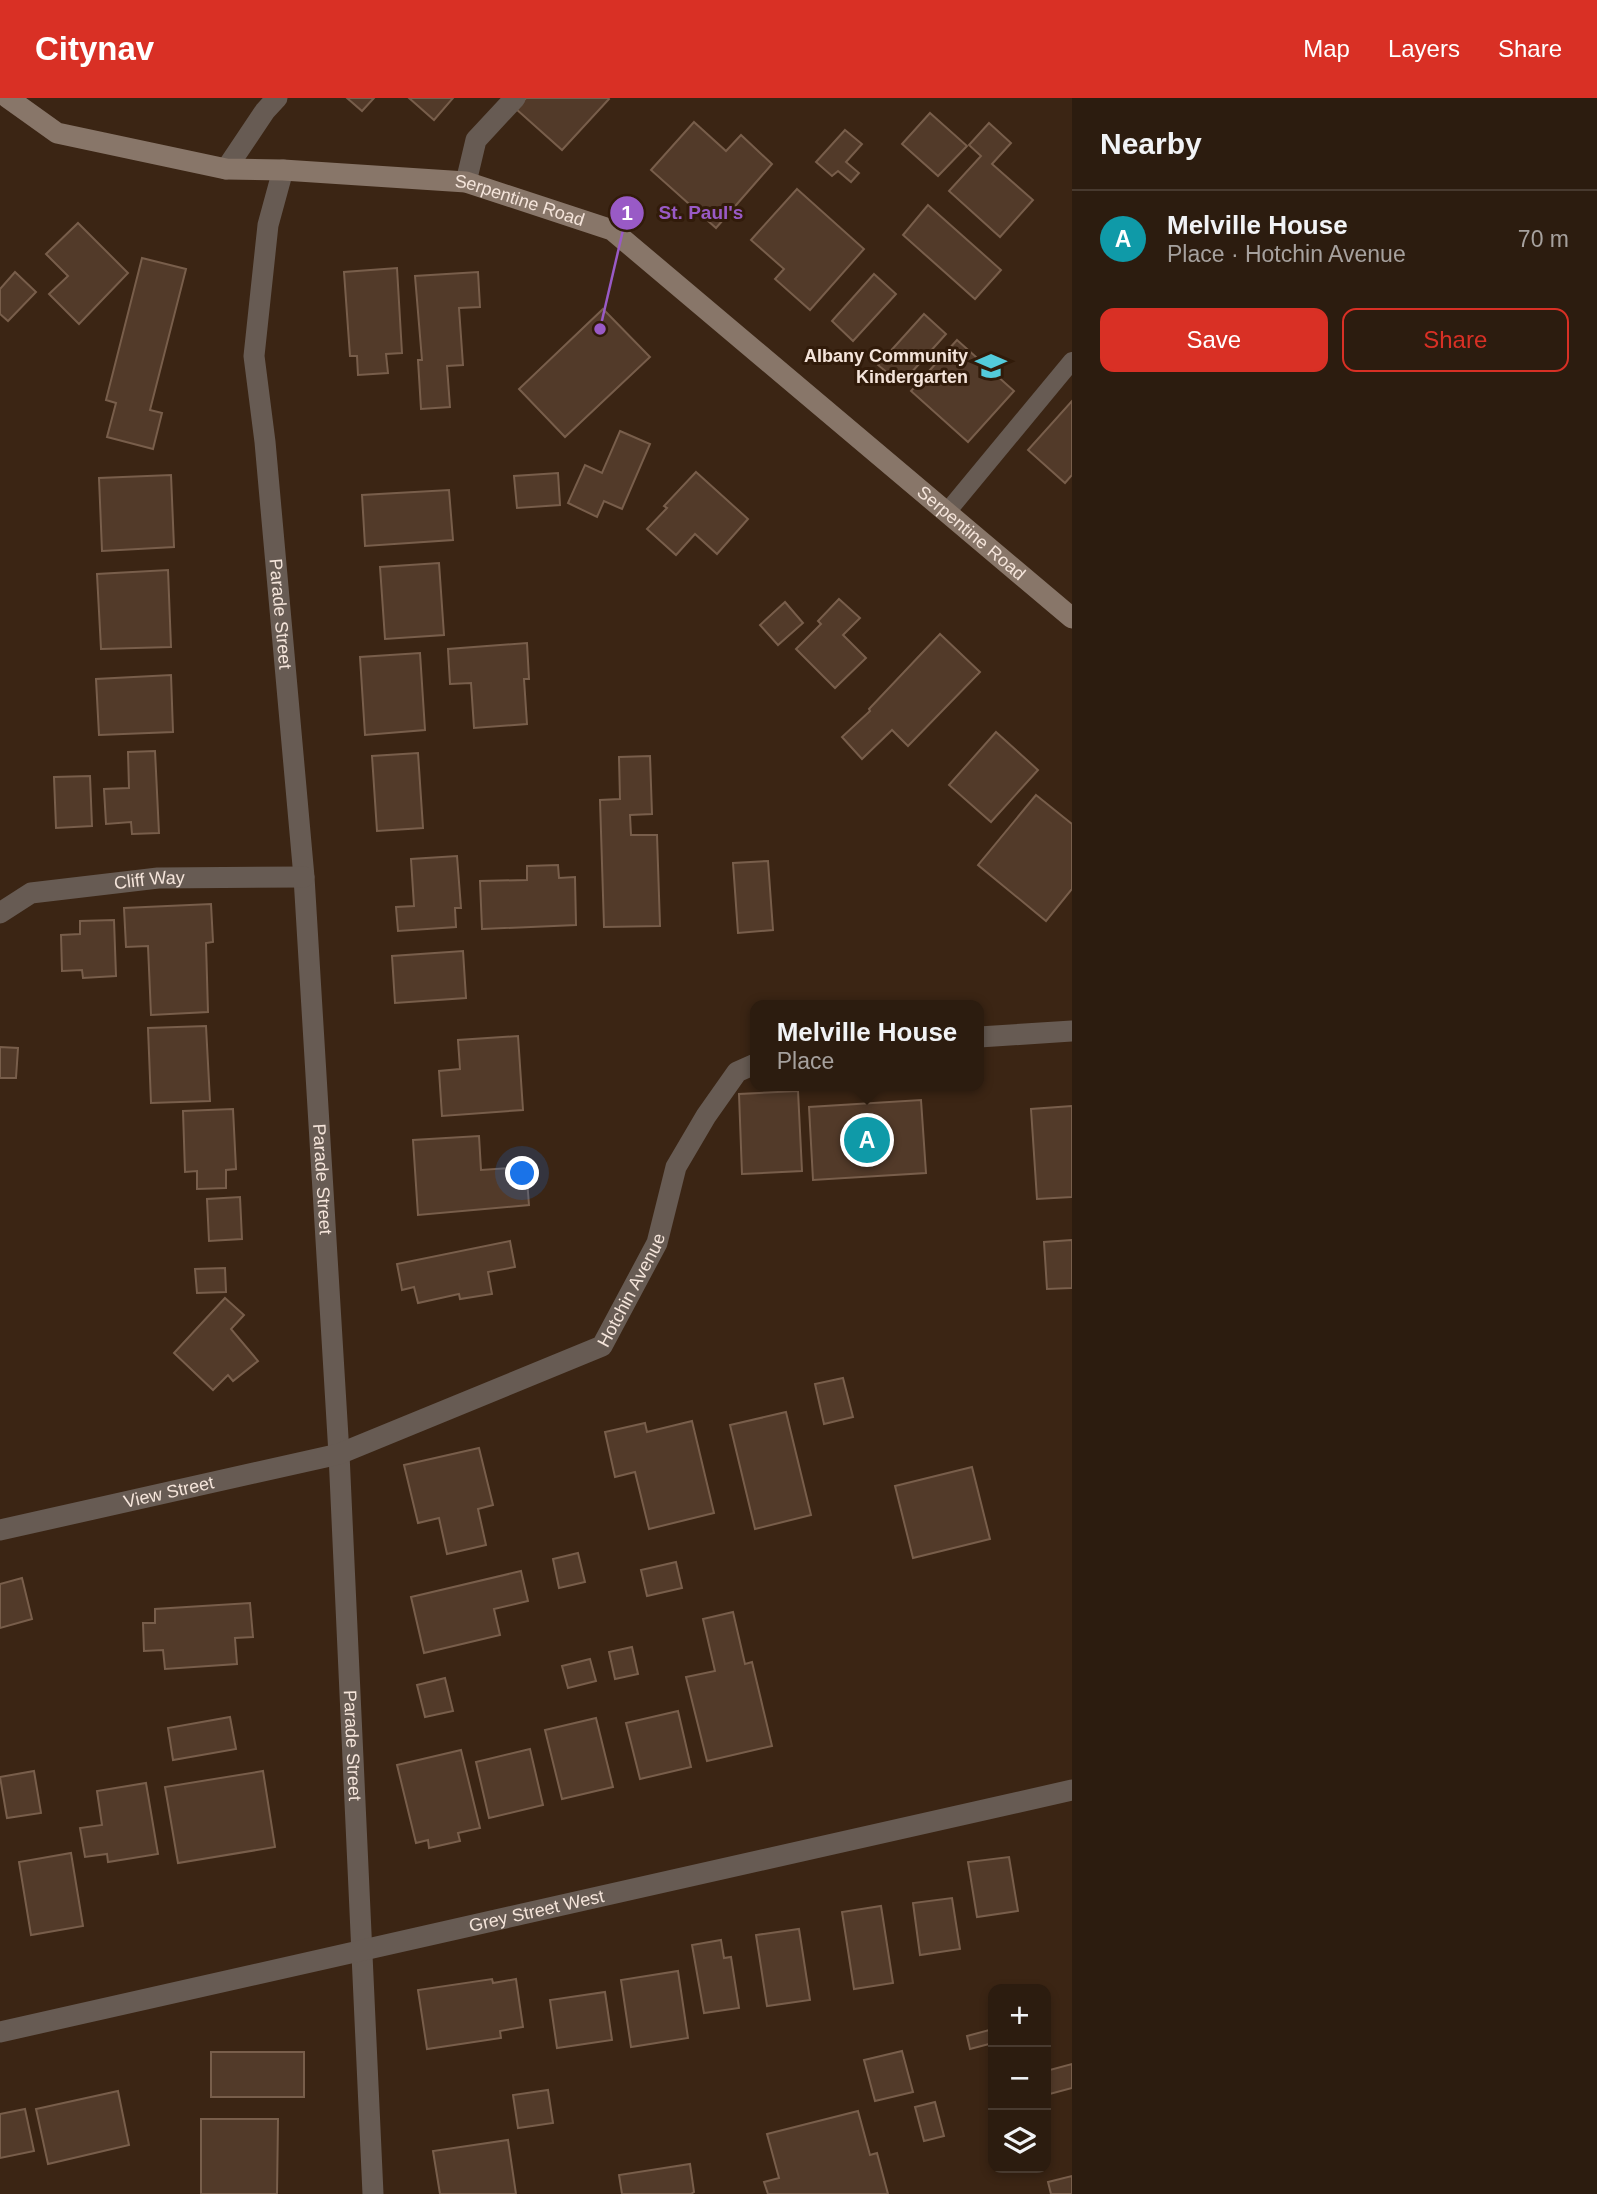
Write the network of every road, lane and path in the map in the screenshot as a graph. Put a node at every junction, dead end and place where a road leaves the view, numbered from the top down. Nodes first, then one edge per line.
1 (8, 98) edge
2 (278, 98) edge
3 (515, 98) edge
4 (226, 169) junction
5 (282, 170) junction
6 (466, 182) junction
7 (1072, 362) edge
8 (947, 512) junction
9 (1072, 618) edge
10 (304, 877) junction
11 (0, 913) edge
12 (1072, 1031) edge
13 (984, 1037) edge
14 (750, 1067) edge
15 (339, 1454) junction
16 (0, 1530) edge
17 (1072, 1790) edge
18 (361, 1949) junction
19 (0, 2032) edge
20 (373, 2194) edge

1 - 4 street, Serpentine Road
2 - 4 street
3 - 6 street
4 - 5 street, Serpentine Road
5 - 6 street, Serpentine Road
5 - 10 street, Parade Street
6 - 8 street, Serpentine Road
7 - 8 lane
8 - 9 street, Serpentine Road
10 - 11 street, Cliff Way
10 - 15 street, Parade Street
12 - 13 street
14 - 15 street, Hotchin Avenue
15 - 16 street, View Street
15 - 18 street, Parade Street
17 - 18 street, Grey Street West
18 - 19 street, Grey Street West
18 - 20 street, Parade Street

